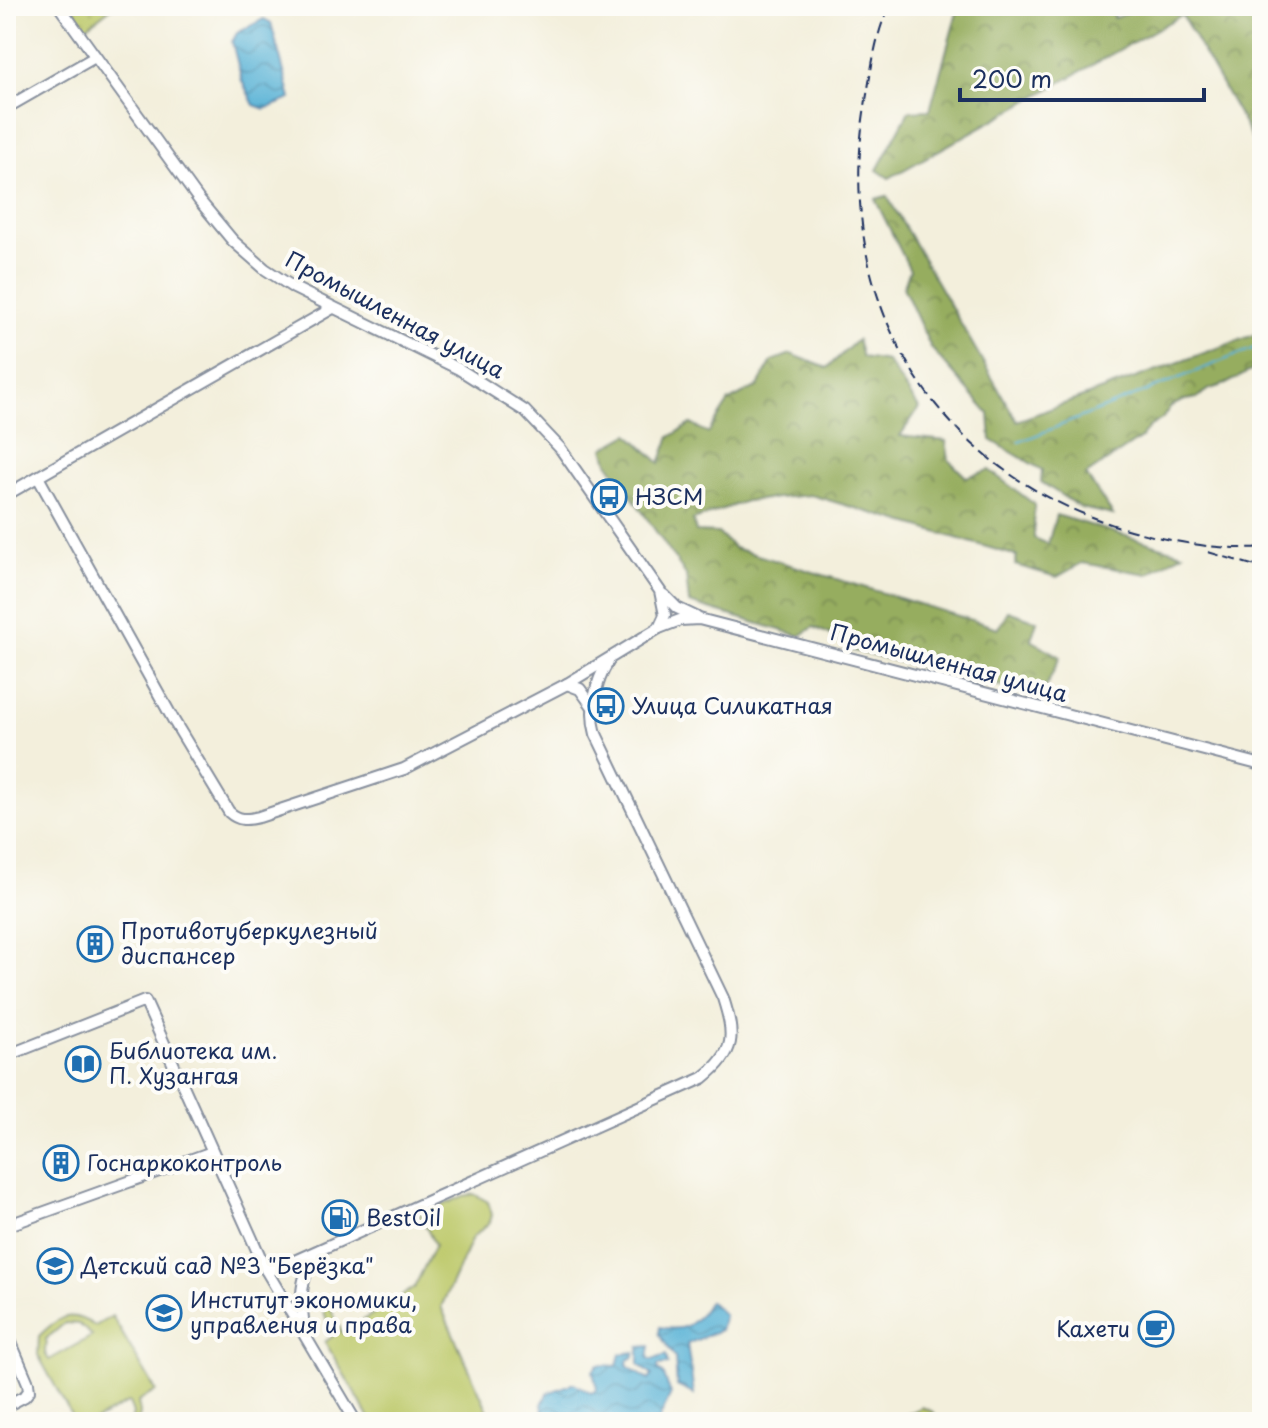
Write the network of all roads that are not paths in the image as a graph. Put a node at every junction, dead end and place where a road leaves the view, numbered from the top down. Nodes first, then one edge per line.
1 (59, 6) edge
2 (95, 57) junction
3 (6, 108) edge
4 (333, 308) junction
5 (38, 477) junction
6 (6, 495) edge
7 (660, 591) junction
8 (699, 619) junction
9 (659, 628) junction
10 (609, 660) junction
11 (567, 684) junction
12 (593, 707) junction
13 (1262, 765) edge
14 (6, 1056) edge
15 (212, 1152) junction
16 (6, 1226) edge
17 (321, 1249) junction
18 (266, 1270) junction
19 (6, 1331) edge
20 (305, 1335) junction
21 (6, 1406) edge
22 (356, 1422) edge

1 - 2 street, Промышленная улица
2 - 3 street
2 - 4 street, Промышленная улица
4 - 5 street
4 - 7 street, Промышленная улица
5 - 6 street
5 - 11 street, Промышленная улица
7 - 8 street, Промышленная улица
7 - 9 street
8 - 9 street, Промышленная улица
8 - 13 street, Промышленная улица
9 - 10 street, Промышленная улица
10 - 11 street, Промышленная улица
10 - 12 street
11 - 12 street
12 - 17 street
14 - 15 street
15 - 16 street
15 - 18 street
17 - 18 street
17 - 20 street
18 - 20 street
19 - 21 street
20 - 22 street

